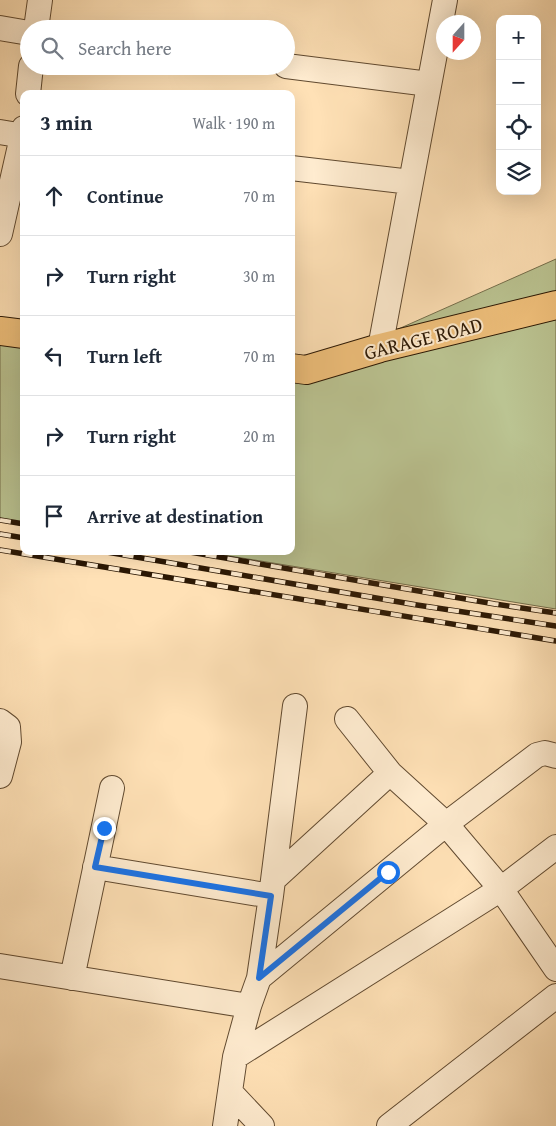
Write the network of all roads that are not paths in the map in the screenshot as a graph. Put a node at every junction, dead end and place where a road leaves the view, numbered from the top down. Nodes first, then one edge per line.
1 (40, 0) edge
2 (445, 0) edge
3 (37, 20) edge
4 (0, 28) edge
5 (20, 31) edge
6 (295, 67) edge
7 (30, 75) edge
8 (429, 84) junction
9 (28, 90) edge
10 (18, 133) edge
11 (295, 168) edge
12 (411, 182) junction
13 (0, 234) edge
14 (556, 305) edge
15 (0, 332) edge
16 (20, 334) edge
17 (380, 348) junction
18 (295, 369) edge
19 (295, 706) dead end
20 (347, 719) dead end
21 (0, 721) edge
22 (556, 756) edge
23 (390, 773) junction
24 (0, 776) edge
25 (112, 788) dead end
26 (446, 824) junction
27 (556, 846) edge
28 (95, 867) junction
29 (272, 888) junction
30 (500, 889) junction
31 (0, 966) edge
32 (556, 970) edge
33 (72, 978) junction
34 (259, 978) junction
35 (556, 996) edge
36 (248, 1006) junction
37 (235, 1057) junction
38 (230, 1092) junction
39 (225, 1126) edge
40 (262, 1126) edge
41 (389, 1126) edge

1 - 3 street
2 - 8 street
4 - 5 street
6 - 8 street
7 - 9 street
8 - 12 street
10 - 13 street
11 - 12 street
12 - 17 street
14 - 17 main road, GARAGE ROAD
15 - 16 main road
17 - 18 main road, GARAGE ROAD
19 - 29 street
20 - 23 street
21 - 24 street
22 - 26 street
23 - 26 street
23 - 29 street
25 - 28 street
26 - 30 street
26 - 34 street
27 - 30 street
28 - 29 street
28 - 33 street
29 - 34 street
30 - 32 street
30 - 37 street
31 - 33 street
33 - 36 street
34 - 36 street
35 - 41 street
36 - 37 street
37 - 38 street
38 - 39 street
38 - 40 street

